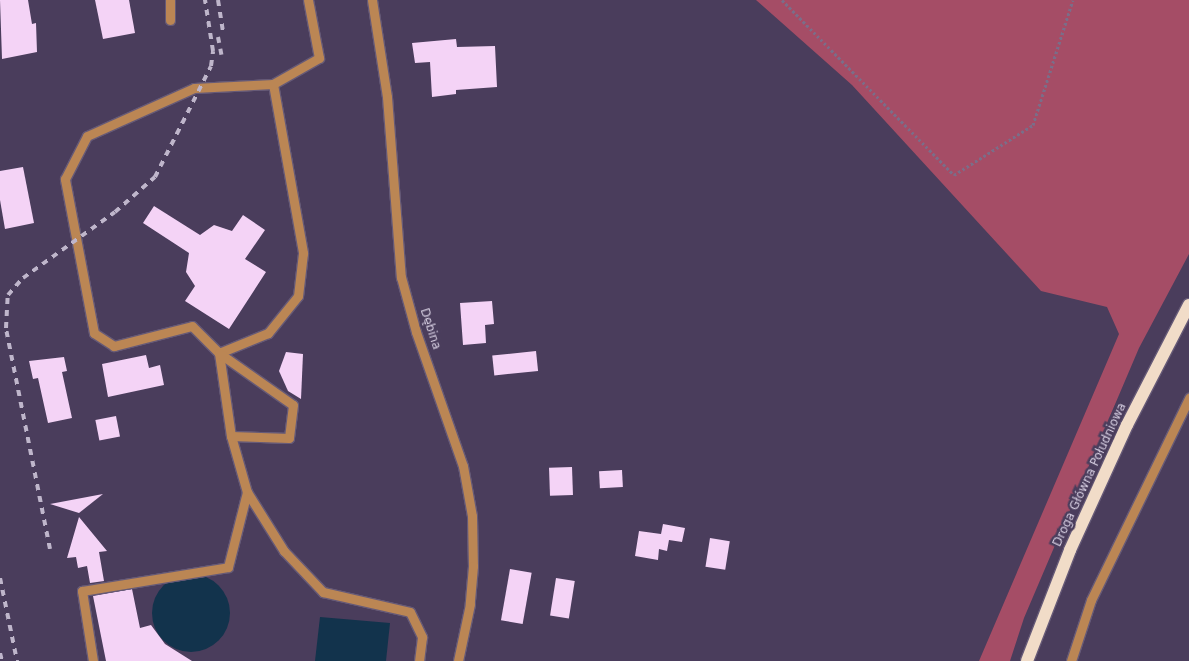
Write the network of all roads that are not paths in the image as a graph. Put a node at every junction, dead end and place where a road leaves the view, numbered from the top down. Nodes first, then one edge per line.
1 (170, 0) edge
2 (308, 0) edge
3 (372, 0) edge
4 (170, 20) dead end
5 (273, 84) junction
6 (1189, 305) edge
7 (219, 353) junction
8 (1189, 398) edge
9 (231, 436) junction
10 (247, 492) junction
11 (93, 661) edge
12 (419, 661) edge
13 (458, 661) edge
14 (1027, 661) edge
15 (1070, 661) edge

1 - 4 street
2 - 5 street
3 - 13 street, Dębina
5 - 7 street
5 - 7 street
6 - 14 main road, Droga Główna Południowa
7 - 9 street
7 - 9 street
8 - 15 street
9 - 10 street
10 - 11 street
10 - 12 street

